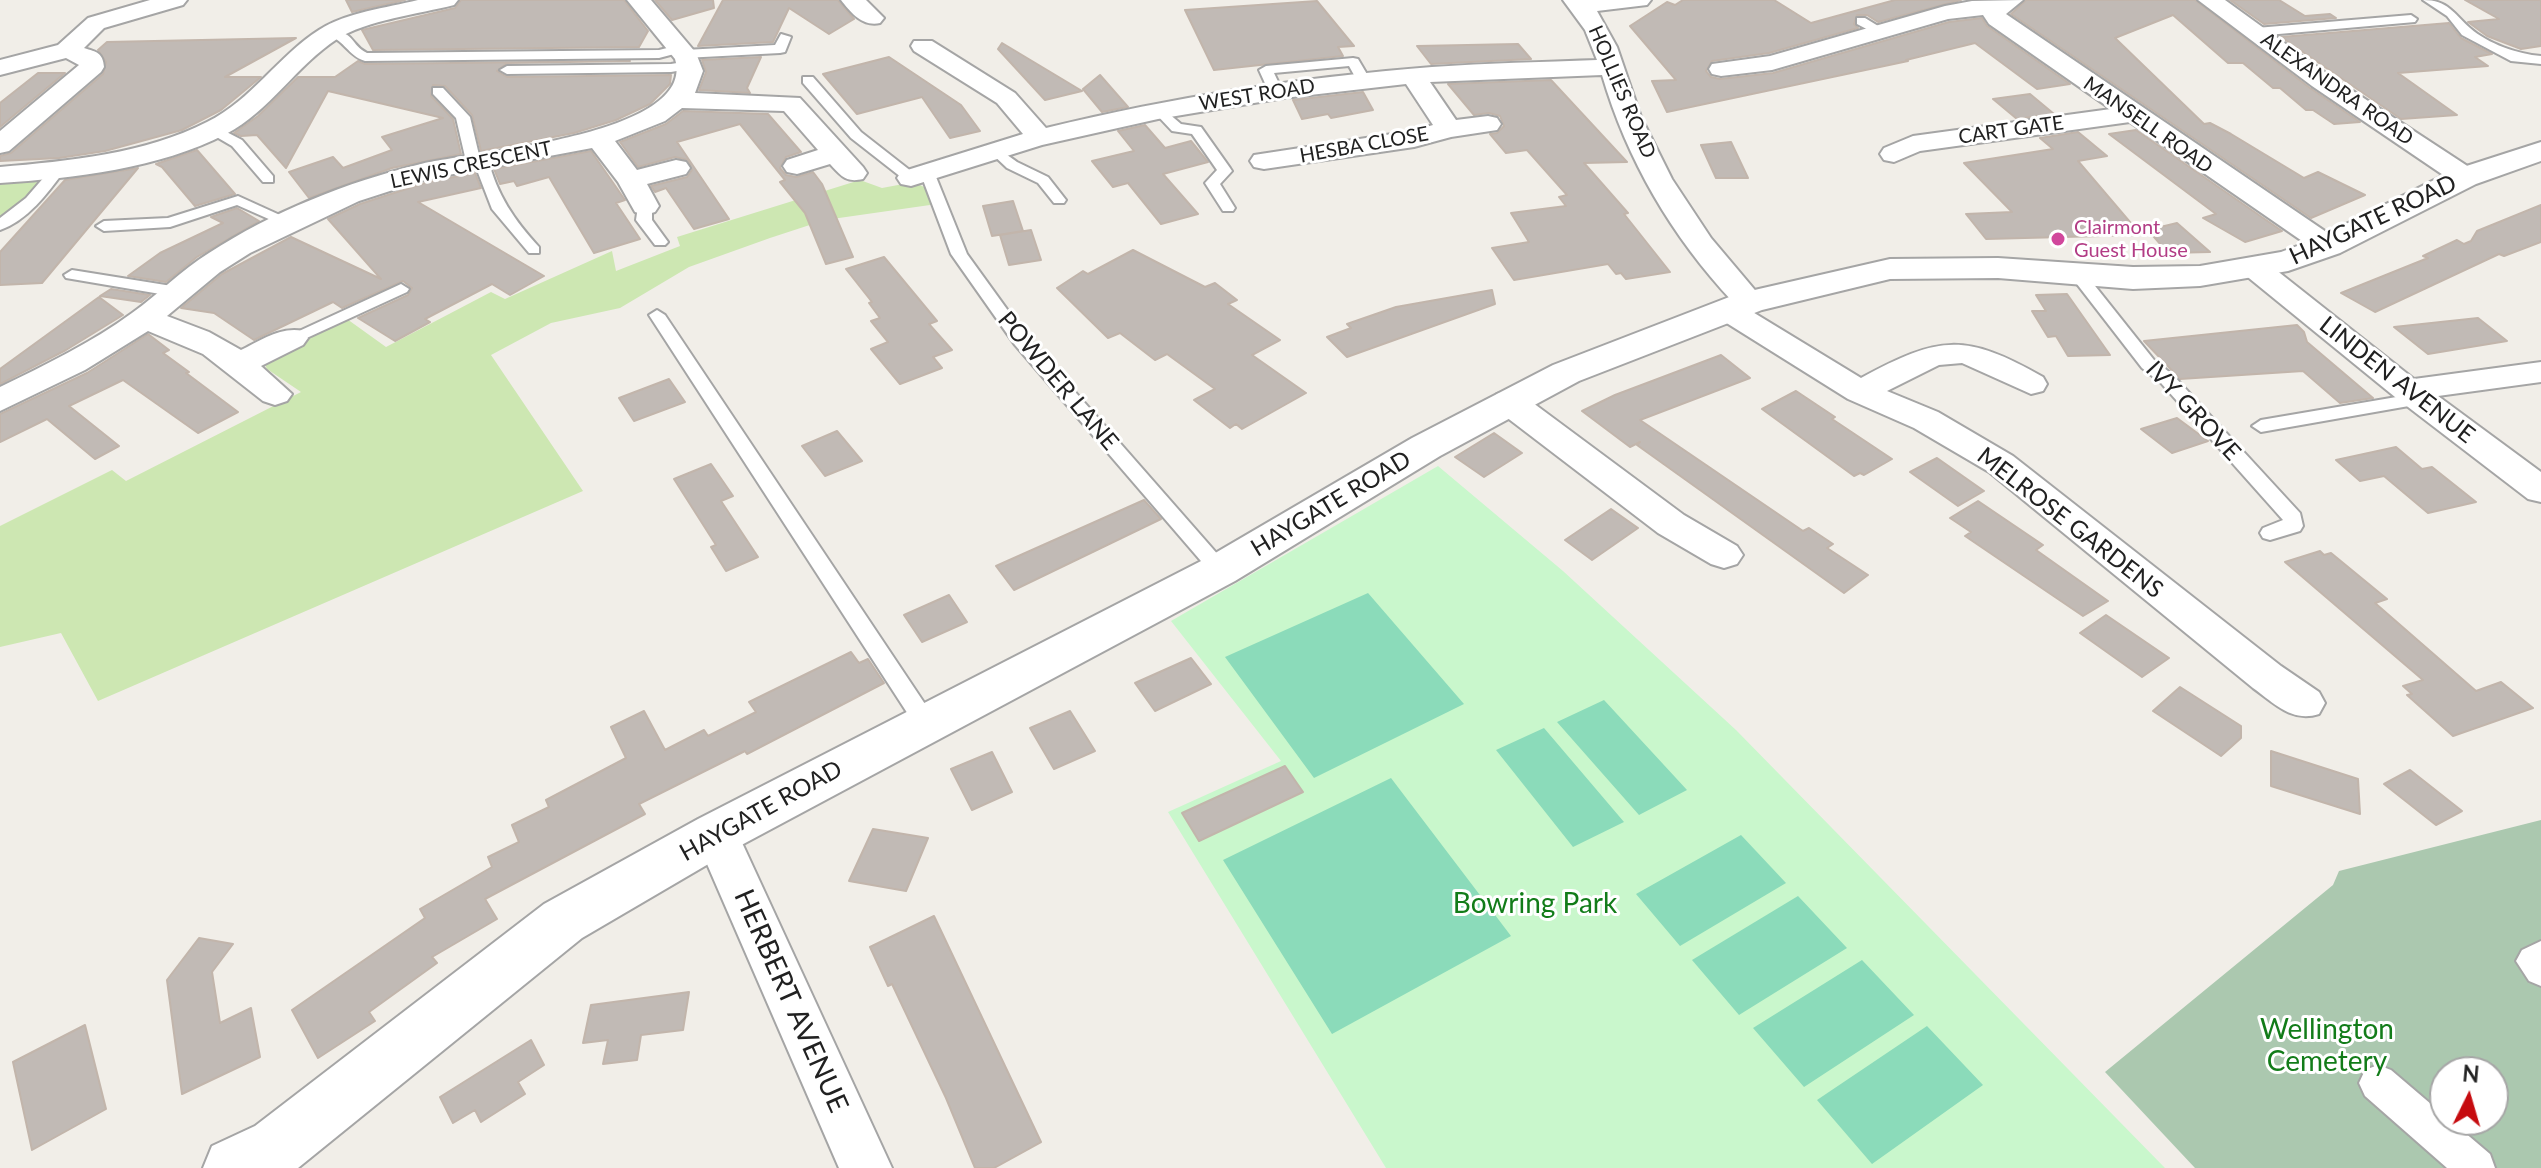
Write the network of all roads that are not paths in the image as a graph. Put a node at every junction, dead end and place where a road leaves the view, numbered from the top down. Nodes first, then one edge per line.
1 (175, 0) edge
2 (446, 0) edge
3 (639, 0) edge
4 (853, 0) edge
5 (1639, 0) edge
6 (2210, 0) edge
7 (2429, 0) edge
8 (1578, 3) edge
9 (1996, 5) edge
10 (872, 18) dead end
11 (2411, 19) dead end
12 (2352, 24) junction
13 (331, 32) junction
14 (2256, 32) junction
15 (2371, 35) dead end
16 (785, 37) dead end
17 (923, 46) dead end
18 (67, 50) junction
19 (684, 56) junction
20 (2541, 60) edge
21 (1612, 67) junction
22 (0, 68) edge
23 (1721, 69) dead end
24 (507, 70) dead end
25 (1415, 76) junction
26 (808, 80) dead end
27 (438, 91) dead end
28 (677, 100) junction
29 (1161, 111) junction
30 (2132, 114) junction
31 (1488, 124) dead end
32 (213, 129) junction
33 (1449, 129) junction
34 (1039, 137) junction
35 (599, 139) junction
36 (0, 145) edge
37 (996, 151) junction
38 (2541, 151) edge
39 (833, 154) junction
40 (1894, 154) dead end
41 (477, 160) junction
42 (1263, 161) dead end
43 (797, 166) dead end
44 (676, 168) dead end
45 (57, 171) junction
46 (853, 173) dead end
47 (0, 175) edge
48 (919, 175) junction
49 (2465, 177) junction
50 (268, 179) dead end
51 (631, 180) junction
52 (1059, 200) dead end
53 (645, 206) joint
54 (1228, 208) dead end
55 (285, 221) junction
56 (0, 225) edge
57 (104, 226) dead end
58 (660, 242) dead end
59 (2328, 246) junction
60 (534, 250) dead end
61 (2255, 268) junction
62 (72, 275) dead end
63 (2078, 275) junction
64 (401, 289) dead end
65 (178, 292) junction
66 (1739, 306) junction
67 (657, 315) dead end
68 (143, 320) junction
69 (292, 338) joint
70 (239, 364) junction
71 (2541, 372) edge
72 (2031, 384) dead end
73 (1860, 392) junction
74 (275, 394) dead end
75 (2414, 394) junction
76 (0, 400) edge
77 (1509, 402) junction
78 (2261, 426) dead end
79 (2541, 490) edge
80 (2270, 533) dead end
81 (1724, 555) dead end
82 (1220, 570) junction
83 (2304, 703) dead end
84 (925, 722) junction
85 (716, 834) junction
86 (2541, 957) edge
87 (2541, 970) edge
88 (2378, 1083) dead end
89 (234, 1168) edge
90 (866, 1168) edge
91 (2476, 1168) edge

1 - 18 street
2 - 13 street
3 - 19 street
4 - 10 street
5 - 8 street
6 - 14 street, ALEXANDRA ROAD
7 - 20 lane
8 - 21 street, HOLLIES ROAD
9 - 23 street
9 - 30 street, MANSELL ROAD
11 - 12 lane
12 - 14 lane
12 - 15 lane
13 - 19 lane
13 - 32 street
14 - 49 street, ALEXANDRA ROAD
16 - 19 lane
17 - 34 street
18 - 22 street
18 - 36 street
19 - 24 lane
19 - 28 street
21 - 25 street, WEST ROAD
21 - 66 street, HOLLIES ROAD
25 - 29 street, WEST ROAD
25 - 33 street, HESBA CLOSE
26 - 48 lane
27 - 41 lane
28 - 35 street, LEWIS CRESCENT
28 - 39 street
29 - 34 street, WEST ROAD
29 - 54 lane
30 - 40 street, CART GATE
30 - 59 street, MANSELL ROAD
31 - 33 street
32 - 45 street
32 - 50 lane
33 - 42 street, HESBA CLOSE
34 - 37 street, WEST ROAD
35 - 41 street, LEWIS CRESCENT
35 - 51 street
37 - 48 street, WEST ROAD
37 - 52 lane
38 - 49 street, HAYGATE ROAD
39 - 43 street
39 - 46 street
41 - 55 street, LEWIS CRESCENT
41 - 60 lane
44 - 51 street
45 - 47 street
45 - 56 lane
48 - 82 lane, POWDER LANE
49 - 59 street, HAYGATE ROAD
51 - 53 street
53 - 58 lane
55 - 57 lane
55 - 65 street, LEWIS CRESCENT
59 - 61 street, HAYGATE ROAD
61 - 63 street, HAYGATE ROAD
61 - 75 street, LINDEN AVENUE
62 - 65 lane
63 - 66 street, HAYGATE ROAD
63 - 80 lane, IVY GROVE
64 - 69 lane
65 - 68 street, LEWIS CRESCENT
66 - 73 street, MELROSE GARDENS
66 - 77 street, HAYGATE ROAD
67 - 84 lane
68 - 70 street
68 - 76 street, LEWIS CRESCENT
69 - 70 street
70 - 74 street
71 - 75 street
72 - 73 street
73 - 83 street, MELROSE GARDENS
75 - 78 lane
75 - 79 street, LINDEN AVENUE
77 - 81 street
77 - 82 street, HAYGATE ROAD
82 - 84 street, HAYGATE ROAD
84 - 85 street, HAYGATE ROAD
85 - 89 street, HAYGATE ROAD
85 - 90 street, HERBERT AVENUE
86 - 87 street
88 - 91 street

